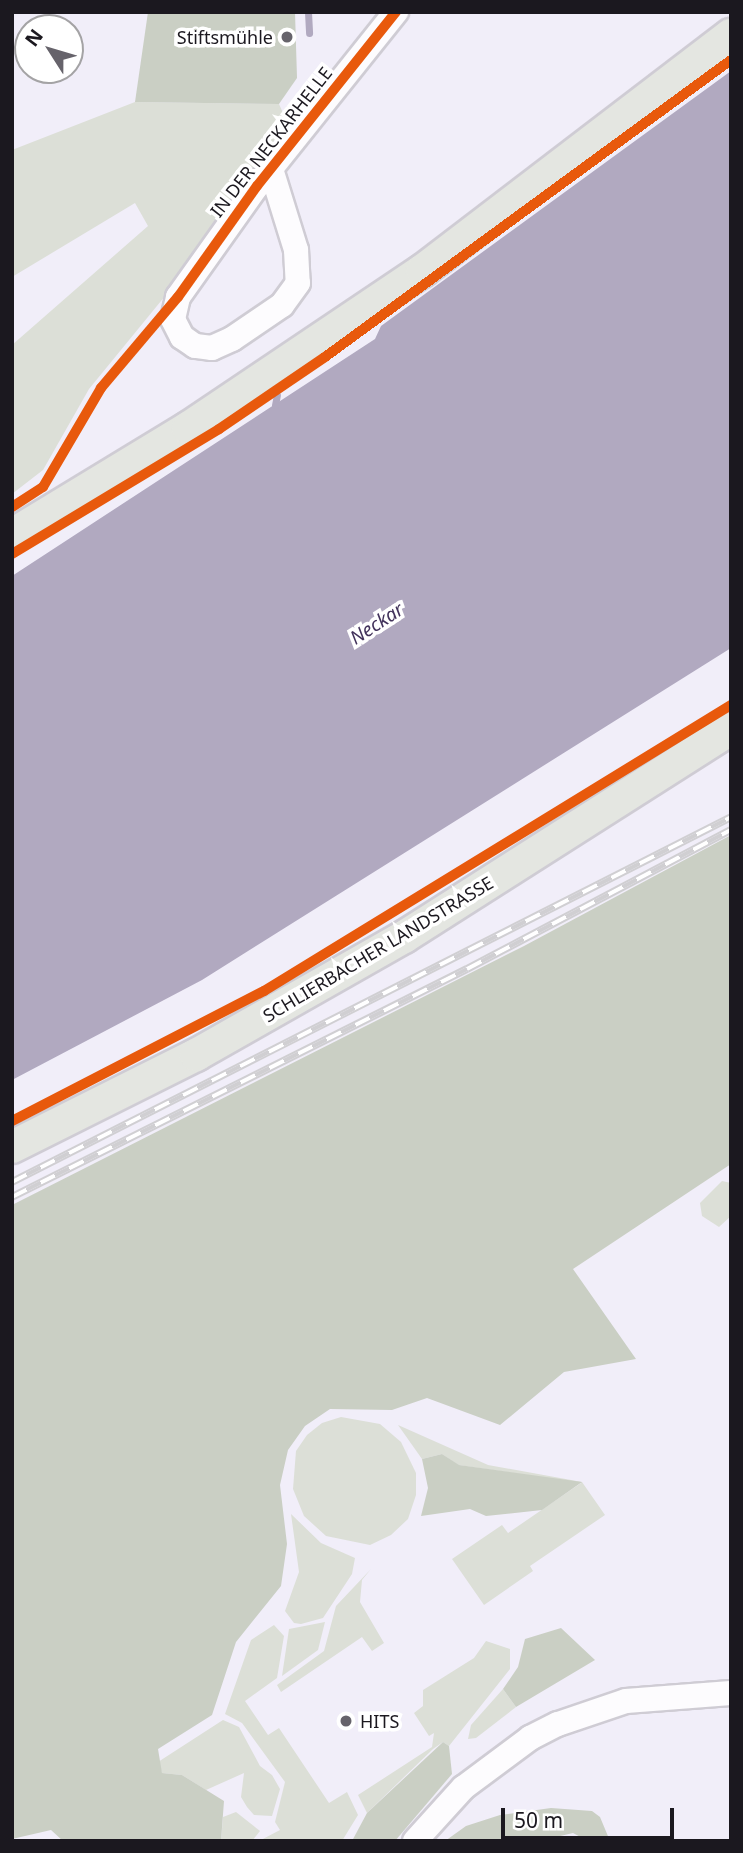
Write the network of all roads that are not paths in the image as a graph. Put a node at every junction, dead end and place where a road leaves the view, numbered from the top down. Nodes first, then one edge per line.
1 (396, 12) edge
2 (731, 36) edge
3 (271, 169) junction
4 (12, 535) edge
5 (731, 729) edge
6 (12, 1147) edge
7 (730, 1693) edge
8 (415, 1841) edge

1 - 3 street, IN DER NECKARHELLE
2 - 4 main road
3 - 3 street, IN DER NECKARHELLE
5 - 6 main road, SCHLIERBACHER LANDSTRASSE
7 - 8 street

